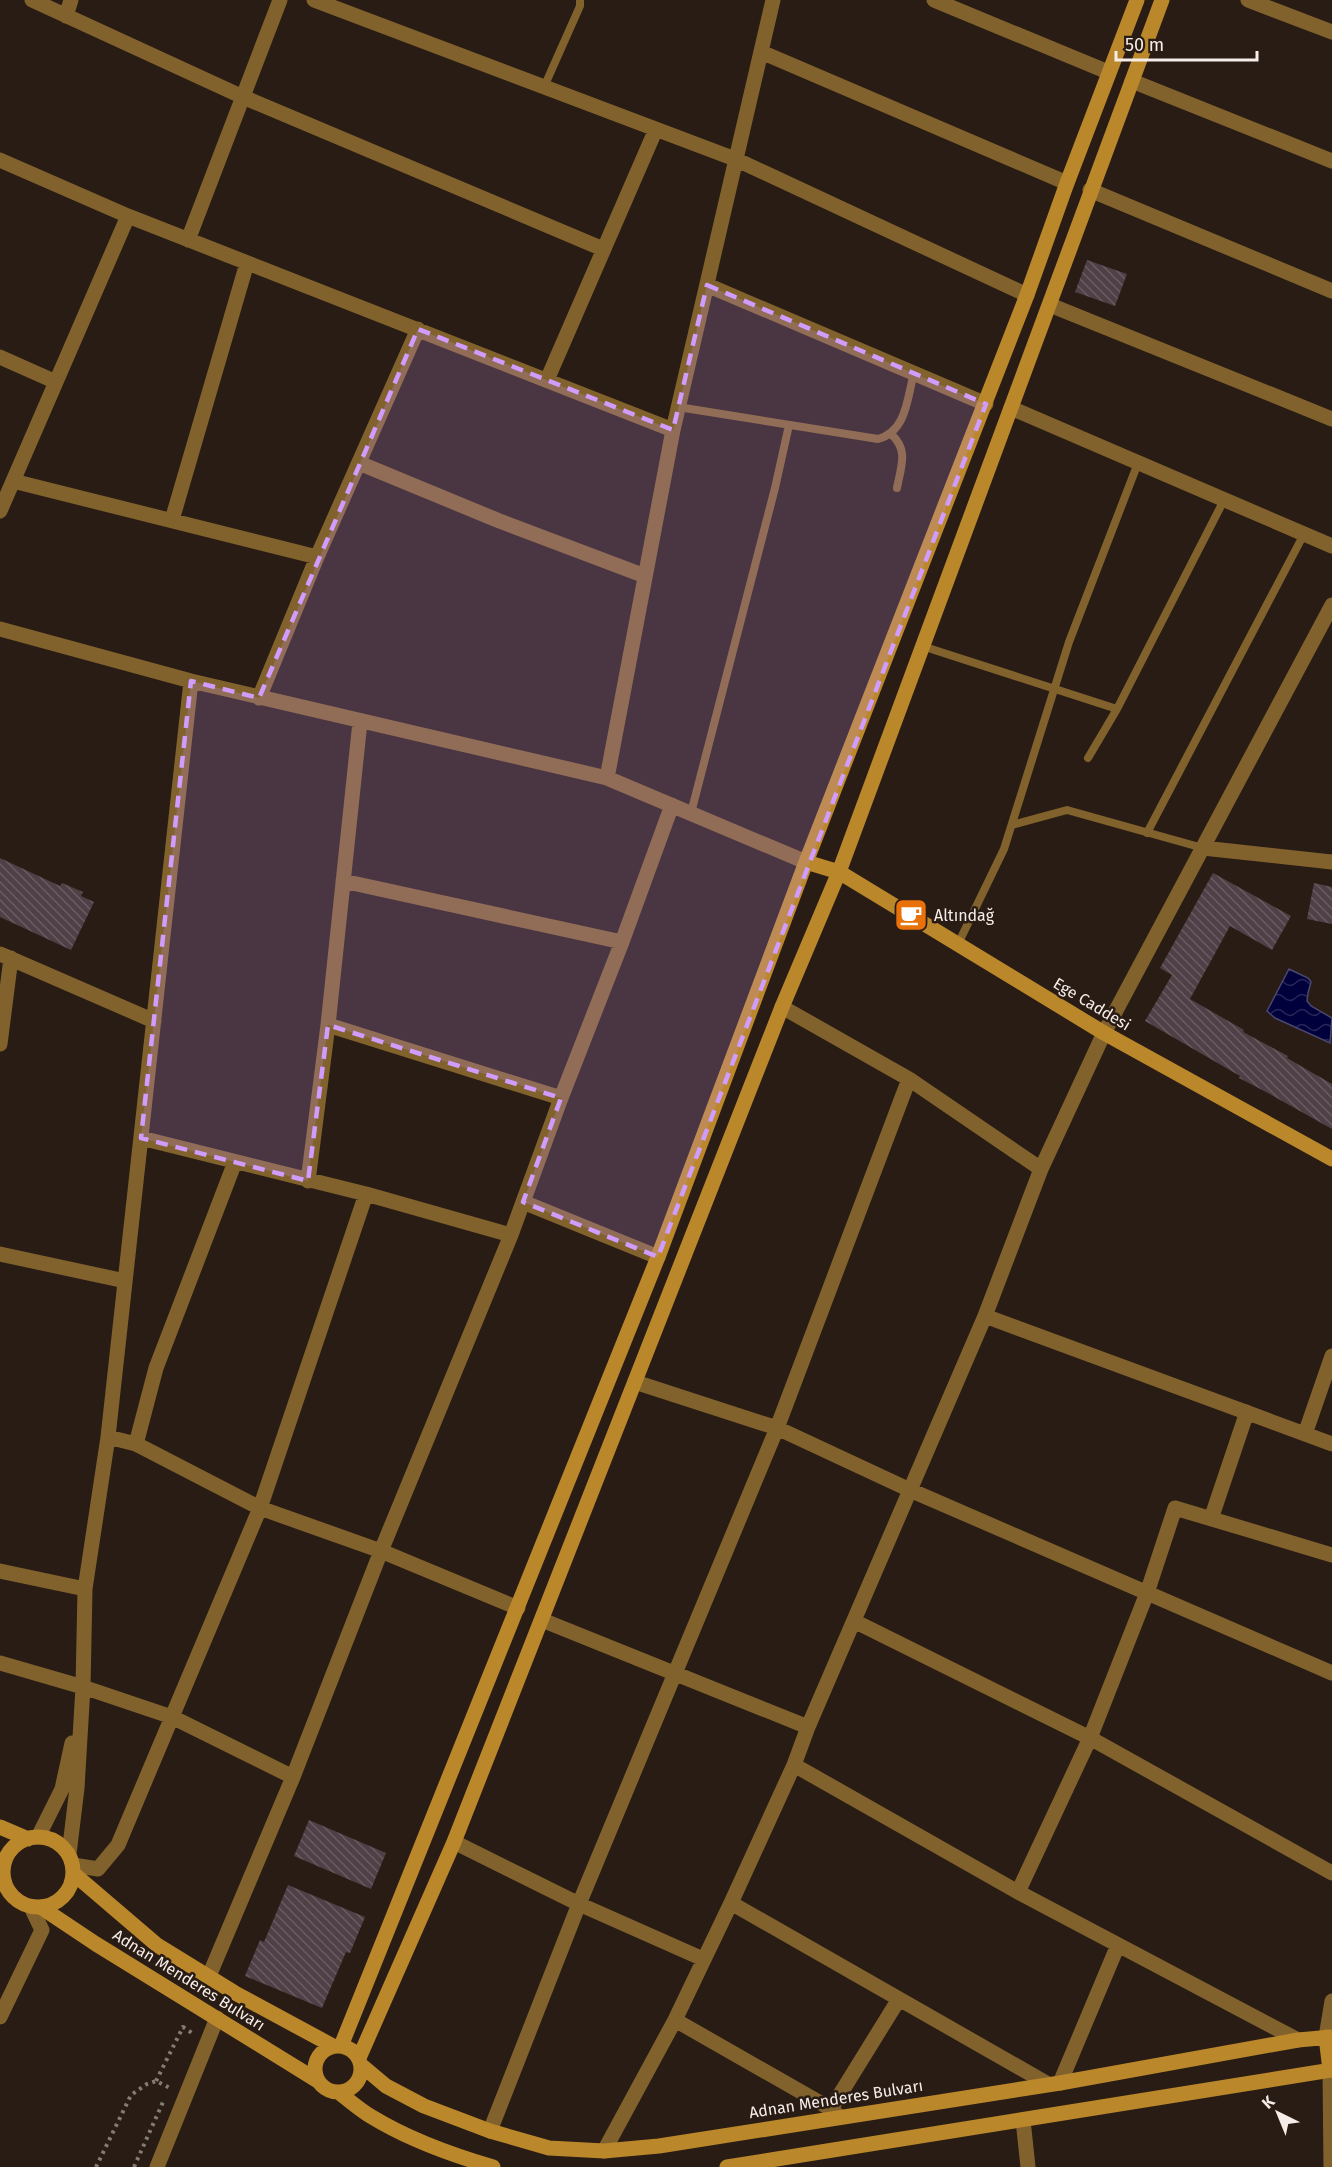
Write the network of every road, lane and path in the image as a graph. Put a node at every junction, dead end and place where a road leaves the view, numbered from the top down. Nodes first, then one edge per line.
1 (33, 0) edge
2 (71, 0) edge
3 (280, 0) edge
4 (314, 0) edge
5 (580, 0) edge
6 (773, 0) edge
7 (934, 0) edge
8 (1137, 0) edge
9 (1162, 0) edge
10 (1248, 0) edge
11 (66, 16) junction
12 (1332, 32) edge
13 (761, 52) junction
14 (1108, 72) junction
15 (1132, 81) junction
16 (544, 87) junction
17 (243, 98) junction
18 (656, 129) junction
19 (735, 159) junction
20 (0, 160) edge
21 (1332, 161) edge
22 (1067, 183) junction
23 (1090, 190) junction
24 (128, 216) junction
25 (188, 240) junction
26 (603, 249) junction
27 (247, 263) junction
28 (707, 285) junction
29 (1332, 291) edge
30 (1028, 296) junction
31 (1050, 305) junction
32 (418, 330) junction
33 (0, 357) edge
34 (914, 373) junction
35 (547, 380) junction
36 (56, 382) junction
37 (986, 404) junction
38 (678, 407) junction
39 (1011, 408) junction
40 (1332, 419) edge
41 (789, 425) junction
42 (673, 430) junction
43 (891, 434) junction
44 (359, 463) junction
45 (1138, 463) junction
46 (13, 481) junction
47 (897, 488) dead end
48 (1224, 500) junction
49 (0, 511) edge
50 (172, 520) junction
51 (1304, 534) junction
52 (1332, 546) edge
53 (317, 557) junction
54 (645, 576) junction
55 (1332, 605) edge
56 (0, 629) edge
57 (922, 646) junction
58 (191, 681) junction
59 (1055, 689) junction
60 (259, 698) junction
61 (1117, 709) junction
62 (360, 722) junction
63 (1088, 758) dead end
64 (607, 778) junction
65 (672, 805) junction
66 (691, 813) junction
67 (1012, 825) junction
68 (1147, 833) junction
69 (1203, 848) junction
70 (806, 862) junction
71 (1332, 862) edge
72 (839, 872) junction
73 (343, 881) junction
74 (622, 942) junction
75 (958, 944) junction
76 (5, 956) edge
77 (782, 1007) junction
78 (154, 1021) junction
79 (328, 1025) junction
80 (1104, 1033) junction
81 (0, 1044) edge
82 (909, 1079) junction
83 (561, 1098) junction
84 (141, 1138) junction
85 (1332, 1159) edge
86 (235, 1162) junction
87 (1041, 1169) junction
88 (308, 1181) junction
89 (366, 1194) junction
90 (523, 1202) junction
91 (511, 1235) junction
92 (0, 1254) edge
93 (658, 1257) junction
94 (125, 1281) junction
95 (985, 1316) junction
96 (1332, 1356) edge
97 (635, 1382) junction
98 (1247, 1412) junction
99 (777, 1428) junction
100 (1305, 1434) junction
101 (108, 1437) junction
102 (136, 1444) junction
103 (1332, 1444) edge
104 (910, 1490) junction
105 (260, 1508) junction
106 (1210, 1519) junction
107 (381, 1551) junction
108 (1332, 1556) edge
109 (0, 1571) edge
110 (85, 1589) junction
111 (1147, 1593) junction
112 (518, 1608) junction
113 (542, 1620) junction
114 (854, 1621) junction
115 (0, 1663) edge
116 (676, 1673) junction
117 (1332, 1673) edge
118 (83, 1687) junction
119 (171, 1717) junction
120 (808, 1727) junction
121 (1090, 1738) junction
122 (794, 1765) junction
123 (293, 1777) junction
124 (0, 1827) edge
125 (33, 1838) junction
126 (454, 1842) junction
127 (72, 1864) junction
128 (1332, 1873) edge
129 (5, 1890) edge
130 (1018, 1892) junction
131 (731, 1903) junction
132 (579, 1904) junction
133 (37, 1907) junction
134 (1119, 1946) junction
135 (703, 1959) junction
136 (209, 1976) junction
137 (899, 1999) junction
138 (1332, 2001) edge
139 (0, 2017) edge
140 (217, 2019) junction
141 (675, 2020) junction
142 (183, 2027) dead end
143 (1329, 2037) edge
144 (1298, 2040) junction
145 (337, 2046) junction
146 (360, 2062) junction
147 (1331, 2070) edge
148 (156, 2081) junction
149 (318, 2081) junction
150 (1054, 2084) junction
151 (338, 2092) junction
152 (835, 2113) junction
153 (1023, 2120) junction
154 (490, 2131) junction
155 (604, 2151) junction
156 (800, 2161) edge
157 (758, 2164) edge
158 (96, 2167) edge
159 (134, 2167) edge
160 (157, 2167) edge
161 (493, 2167) edge
162 (727, 2167) edge
163 (1028, 2167) edge
164 (1331, 2167) edge

1 - 11 street
2 - 11 street
3 - 17 street
4 - 16 street
5 - 16 lane
6 - 13 street
7 - 14 street
8 - 14 main road
9 - 15 main road
10 - 12 street
11 - 17 street
13 - 19 street
13 - 22 street
14 - 22 main road
15 - 21 street
15 - 23 main road
16 - 18 street
17 - 25 street
17 - 26 street
18 - 19 street
18 - 26 street
19 - 28 street
19 - 30 street
20 - 24 street
22 - 30 main road
23 - 29 street
23 - 31 main road
24 - 25 street
24 - 36 street
25 - 27 street
26 - 35 street
27 - 32 street
27 - 50 street
28 - 34 street
28 - 38 street
30 - 37 main road
31 - 39 main road
31 - 40 street
32 - 35 street
32 - 44 street
33 - 36 street
34 - 37 street
34 - 43 lane
35 - 42 street
36 - 46 street
37 - 70 main road
38 - 41 lane
38 - 42 street
39 - 45 street
39 - 57 main road
41 - 43 lane
41 - 66 lane
42 - 54 street
43 - 47 lane
44 - 53 street
44 - 54 street
45 - 48 street
45 - 59 lane
46 - 49 street
46 - 50 street
48 - 51 street
48 - 61 lane
50 - 53 street
51 - 52 street
51 - 68 lane
53 - 60 street
54 - 64 street
55 - 69 street
56 - 58 street
57 - 59 lane
57 - 72 main road
58 - 60 street
58 - 78 street
59 - 61 lane
59 - 67 lane
60 - 62 street
61 - 63 lane
62 - 64 street
62 - 73 street
64 - 65 street
65 - 66 street
65 - 74 street
66 - 70 street
67 - 68 lane
67 - 75 lane
68 - 69 lane
69 - 71 street
69 - 80 street
70 - 72 main road, Ege Caddesi
70 - 93 main road
72 - 75 main road, Ege Caddesi
72 - 77 main road
73 - 74 street
73 - 79 street
74 - 83 street
75 - 80 main road, Ege Caddesi
76 - 78 street
76 - 81 street
77 - 82 street
77 - 97 main road
78 - 84 street
79 - 83 street
79 - 88 street
80 - 85 main road, Ege Caddesi
80 - 87 street
82 - 87 street
82 - 99 street
83 - 90 street
84 - 86 street
84 - 94 street
86 - 88 street
86 - 102 street
87 - 95 street
88 - 89 street
89 - 91 street
89 - 105 street
90 - 91 street
90 - 93 street
91 - 107 street
92 - 94 street
93 - 112 main road
94 - 101 street
95 - 98 street
95 - 104 street
96 - 100 street
97 - 99 street
97 - 113 main road
98 - 100 street
98 - 106 street
99 - 104 street
99 - 116 street
100 - 103 street
101 - 102 street
101 - 110 street
102 - 105 street
104 - 111 street
104 - 114 street
105 - 107 street
105 - 119 street
106 - 108 street
106 - 111 street
107 - 112 street
107 - 123 street
109 - 110 street
110 - 118 street
111 - 117 street
111 - 121 street
112 - 145 main road
113 - 116 street
113 - 126 main road
114 - 120 street
114 - 121 street
115 - 118 street
116 - 120 street
116 - 132 street
118 - 119 street
118 - 125 street
118 - 127 street
119 - 123 street
119 - 127 street
120 - 122 street
121 - 128 street
121 - 130 street
122 - 130 street
122 - 131 street
123 - 136 street
124 - 125 main road
125 - 127 main road
125 - 129 main road
126 - 132 street
126 - 146 main road
127 - 133 main road
127 - 136 main road, Adnan Menderes Bulvarı
129 - 133 main road
130 - 134 street
131 - 135 street
131 - 137 street
132 - 135 street
132 - 154 street
133 - 139 street
133 - 140 main road, Adnan Menderes Bulvarı
134 - 144 street
134 - 150 street
135 - 141 street
136 - 145 main road, Adnan Menderes Bulvarı
137 - 150 street
137 - 152 street
138 - 143 street
140 - 149 main road, Adnan Menderes Bulvarı
140 - 160 street
141 - 152 street
141 - 155 street
142 - 148 path
143 - 144 main road, Adnan Menderes Bulvarı
143 - 147 main road
144 - 150 main road, Adnan Menderes Bulvarı
145 - 146 main road
145 - 149 main road
146 - 151 main road
146 - 154 main road, Adnan Menderes Bulvarı
147 - 153 main road
147 - 164 street
148 - 158 path
148 - 159 path
149 - 151 main road
150 - 152 main road, Adnan Menderes Bulvarı
151 - 161 main road
152 - 155 main road, Adnan Menderes Bulvarı
153 - 156 main road
153 - 163 street
154 - 155 main road, Adnan Menderes Bulvarı
156 - 157 main road
157 - 162 main road

